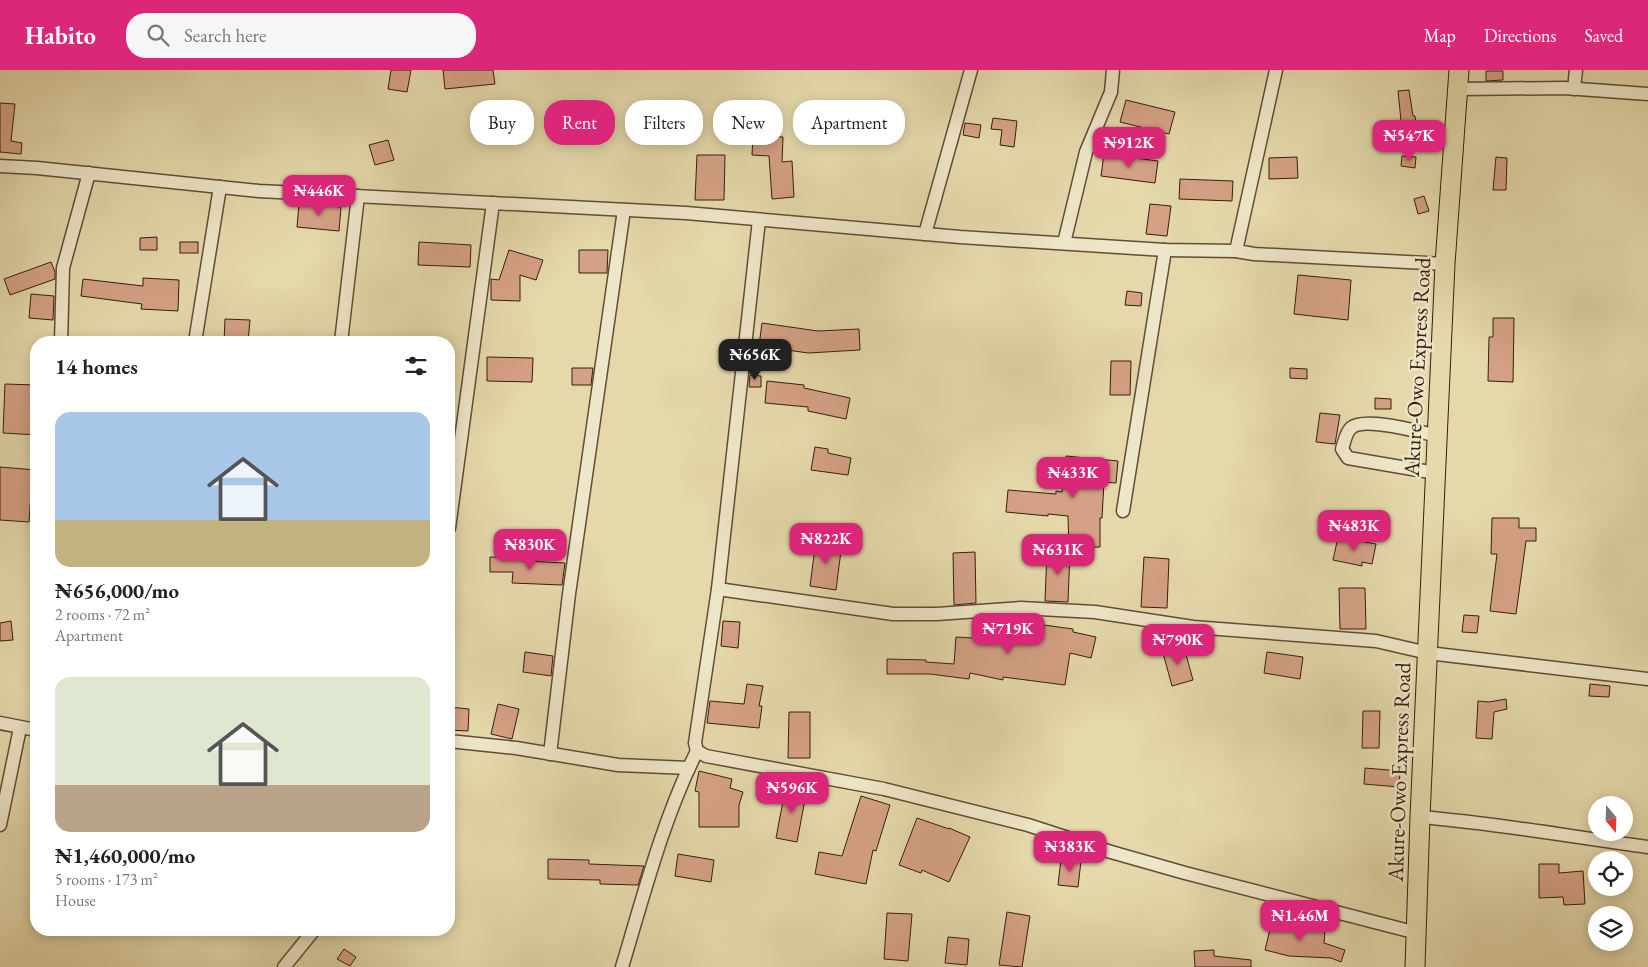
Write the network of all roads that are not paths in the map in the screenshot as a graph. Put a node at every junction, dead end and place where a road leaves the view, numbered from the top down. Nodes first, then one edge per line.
1 (970, 70) edge
2 (1113, 70) edge
3 (1276, 70) edge
4 (1460, 70) edge
5 (1576, 70) edge
6 (1459, 89) junction
7 (1574, 89) junction
8 (1648, 94) edge
9 (0, 166) edge
10 (88, 173) junction
11 (220, 187) junction
12 (358, 196) junction
13 (492, 203) junction
14 (624, 210) junction
15 (759, 220) junction
16 (925, 234) junction
17 (1064, 243) junction
18 (1165, 250) junction
19 (1236, 251) junction
20 (1445, 264) junction
21 (61, 336) edge
22 (196, 336) edge
23 (342, 336) edge
24 (1438, 436) junction
25 (1436, 474) junction
26 (455, 483) edge
27 (1123, 511) dead end
28 (718, 589) junction
29 (1428, 653) junction
30 (1648, 679) edge
31 (0, 724) edge
32 (20, 728) junction
33 (30, 729) edge
34 (455, 742) edge
35 (697, 751) junction
36 (550, 754) junction
37 (689, 768) junction
38 (1420, 817) junction
39 (0, 825) edge
40 (1648, 846) edge
41 (1417, 933) junction
42 (309, 936) edge
43 (284, 967) edge
44 (622, 967) edge
45 (1415, 967) edge

1 - 16 street
2 - 17 street
3 - 19 street
4 - 6 highway, Akure-Owo Express Road
5 - 7 street
6 - 7 street
6 - 20 highway, Akure-Owo Express Road
7 - 8 street
9 - 10 street
10 - 11 street
10 - 21 street
11 - 12 street
11 - 22 street
12 - 13 street
12 - 23 street
13 - 14 street
13 - 26 street
14 - 15 street
14 - 36 street
15 - 16 street
15 - 28 street
16 - 17 street
17 - 18 street
18 - 19 street
18 - 27 street
19 - 20 street
20 - 24 highway, Akure-Owo Express Road
24 - 25 highway, Akure-Owo Express Road
24 - 25 street
25 - 29 highway, Akure-Owo Express Road
28 - 29 street
28 - 35 street
29 - 30 street
29 - 38 highway, Akure-Owo Express Road
31 - 32 street
32 - 33 street
32 - 39 street
34 - 36 street
35 - 37 street
35 - 41 street
36 - 37 street
37 - 44 street
38 - 40 street
38 - 41 highway, Akure-Owo Express Road
41 - 45 highway, Akure-Owo Express Road
42 - 43 street

